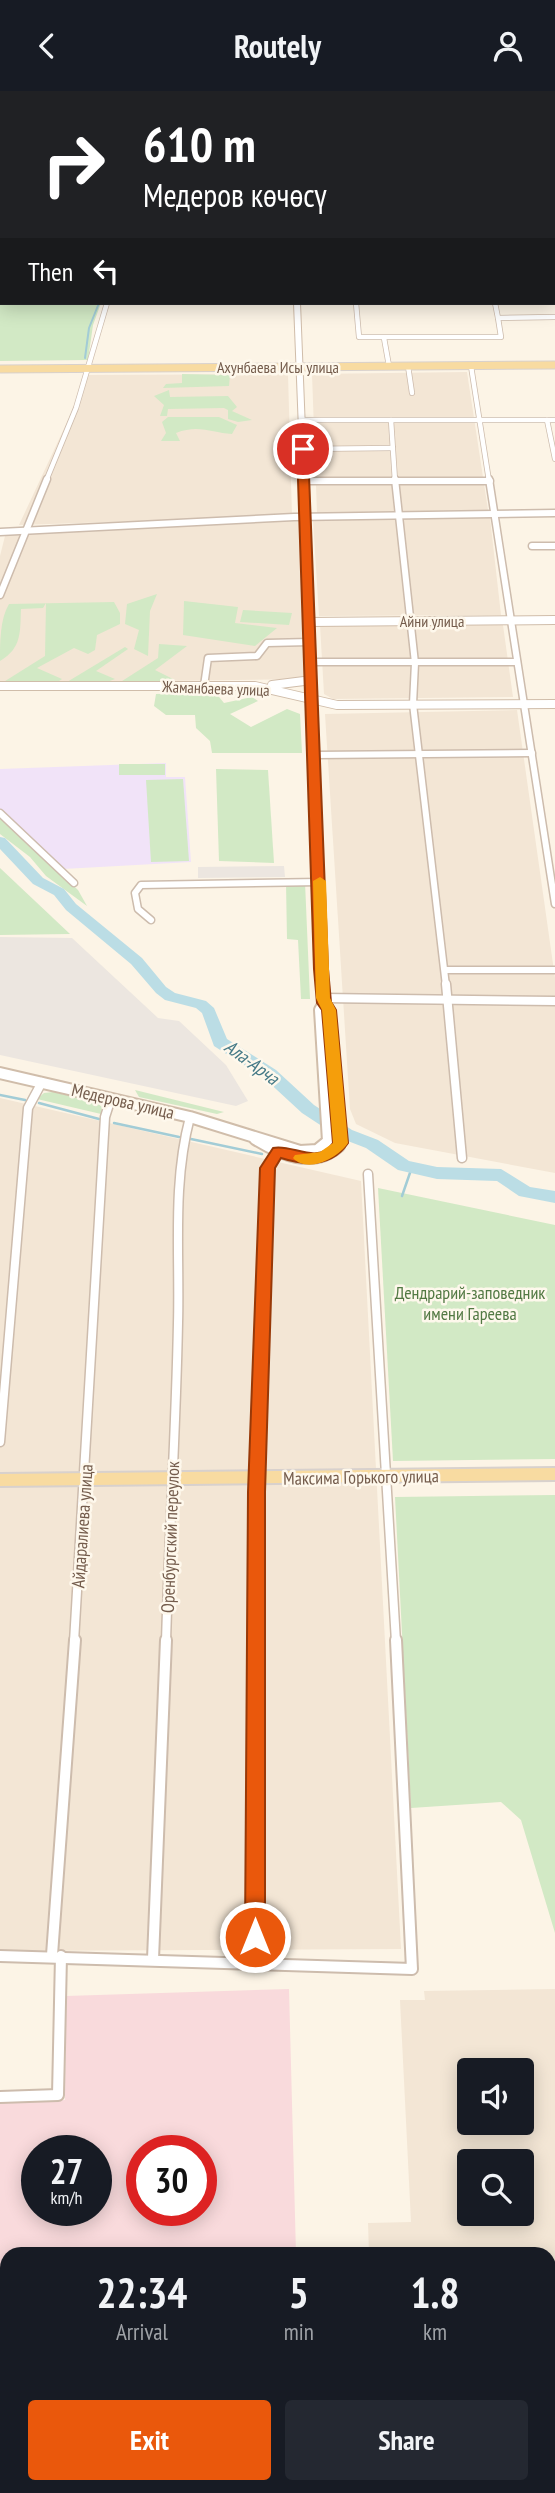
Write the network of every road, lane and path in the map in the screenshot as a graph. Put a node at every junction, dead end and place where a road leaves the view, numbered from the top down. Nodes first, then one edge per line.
1 (107, 305) edge
2 (297, 305) edge
3 (356, 305) edge
4 (495, 305) edge
5 (555, 317) edge
6 (498, 318) junction
7 (384, 338) junction
8 (555, 365) edge
9 (389, 366) junction
10 (408, 366) junction
11 (471, 366) junction
12 (300, 367) junction
13 (86, 368) junction
14 (0, 369) edge
15 (412, 393) dead end
16 (391, 420) junction
17 (547, 420) junction
18 (555, 420) edge
19 (302, 421) junction
20 (481, 421) junction
21 (393, 448) junction
22 (303, 449) junction
23 (555, 459) edge
24 (304, 481) junction
25 (490, 481) junction
26 (394, 482) junction
27 (555, 513) edge
28 (495, 514) junction
29 (306, 516) junction
30 (397, 516) junction
31 (0, 532) edge
32 (24, 532) junction
33 (532, 546) dead end
34 (555, 546) edge
35 (0, 595) edge
36 (555, 620) edge
37 (408, 621) junction
38 (511, 621) junction
39 (310, 622) junction
40 (310, 642) junction
41 (311, 662) junction
42 (517, 662) junction
43 (415, 663) junction
44 (312, 680) junction
45 (0, 686) edge
46 (204, 686) junction
47 (255, 686) junction
48 (313, 702) junction
49 (413, 704) junction
50 (522, 704) junction
51 (555, 704) edge
52 (421, 753) junction
53 (532, 753) junction
54 (315, 755) junction
55 (0, 813) edge
56 (545, 836) junction
57 (555, 836) edge
58 (320, 882) junction
59 (75, 883) dead end
60 (555, 904) edge
61 (151, 920) dead end
62 (445, 970) junction
63 (555, 970) edge
64 (323, 1000) junction
65 (448, 1000) junction
66 (555, 1001) edge
67 (0, 1073) edge
68 (42, 1082) junction
69 (330, 1082) junction
70 (111, 1098) junction
71 (190, 1117) junction
72 (246, 1133) junction
73 (278, 1151) junction
74 (463, 1157) dead end
75 (368, 1174) dead end
76 (0, 1442) edge
77 (555, 1474) edge
78 (387, 1477) junction
79 (257, 1478) junction
80 (86, 1479) junction
81 (171, 1479) junction
82 (0, 1481) edge
83 (0, 1956) edge
84 (57, 1956) junction
85 (153, 1959) junction
86 (254, 1964) junction
87 (0, 2097) edge

1 - 13 street
2 - 12 main road
3 - 7 street
4 - 6 street
5 - 6 street
6 - 7 street
7 - 9 street
8 - 11 main road, Ахунбаева Исы улица
9 - 10 main road, Ахунбаева Исы улица
9 - 12 main road, Ахунбаева Исы улица
10 - 11 main road, Ахунбаева Исы улица
10 - 15 street
11 - 20 street
12 - 13 main road, Ахунбаева Исы улица
12 - 19 main road
13 - 14 main road, Ахунбаева Исы улица
13 - 32 street
16 - 19 street
16 - 20 street
16 - 21 street
17 - 18 street
17 - 20 street
17 - 23 street
19 - 22 main road
20 - 25 street
21 - 22 street
21 - 26 street
22 - 24 main road
24 - 26 street
24 - 29 main road
25 - 26 street
25 - 28 street
26 - 30 street
27 - 28 street
28 - 30 street
28 - 38 street
29 - 30 street
29 - 32 street
29 - 39 main road
30 - 37 street
31 - 32 street
32 - 35 street
33 - 34 street
36 - 38 main road, Айни улица
37 - 38 main road, Айни улица
37 - 39 main road, Айни улица
37 - 43 street
38 - 42 street
39 - 40 main road
40 - 41 main road
40 - 46 street
41 - 43 street
41 - 44 main road
42 - 43 street
42 - 50 street
43 - 49 street
44 - 47 main road
44 - 48 main road
45 - 46 main road, Жаманбаева улица
46 - 47 main road, Жаманбаева улица
47 - 48 main road, Жаманбаева улица
48 - 49 main road, Жаманбаева улица
48 - 54 main road
49 - 50 main road, Жаманбаева улица
49 - 52 street
50 - 51 main road, Жаманбаева улица
50 - 53 street
52 - 53 street
52 - 54 street
52 - 62 street
53 - 56 street
54 - 58 main road
55 - 59 street
56 - 57 street
56 - 60 street
58 - 61 street
58 - 64 main road
62 - 63 street
62 - 65 street
64 - 65 street
64 - 69 main road
65 - 66 street
65 - 74 street
67 - 68 main road, Медерова улица
68 - 70 main road, Медерова улица
68 - 76 street
69 - 72 main road
69 - 73 main road
70 - 71 main road, Медерова улица
70 - 80 street, Айдаралиева улица
71 - 72 main road, Медерова улица
71 - 81 street, Оренбургский переулок
72 - 73 main road
73 - 79 street
75 - 78 street
77 - 78 main road, Максима Горького улица
78 - 79 main road, Максима Горького улица
78 - 86 street
79 - 81 main road, Максима Горького улица
79 - 86 street
80 - 81 main road, Максима Горького улица
80 - 82 main road, Максима Горького улица
80 - 84 street, Айдаралиева улица
81 - 85 street, Оренбургский переулок
83 - 84 street
84 - 85 street
84 - 87 street, Айдаралиева улица
85 - 86 street

